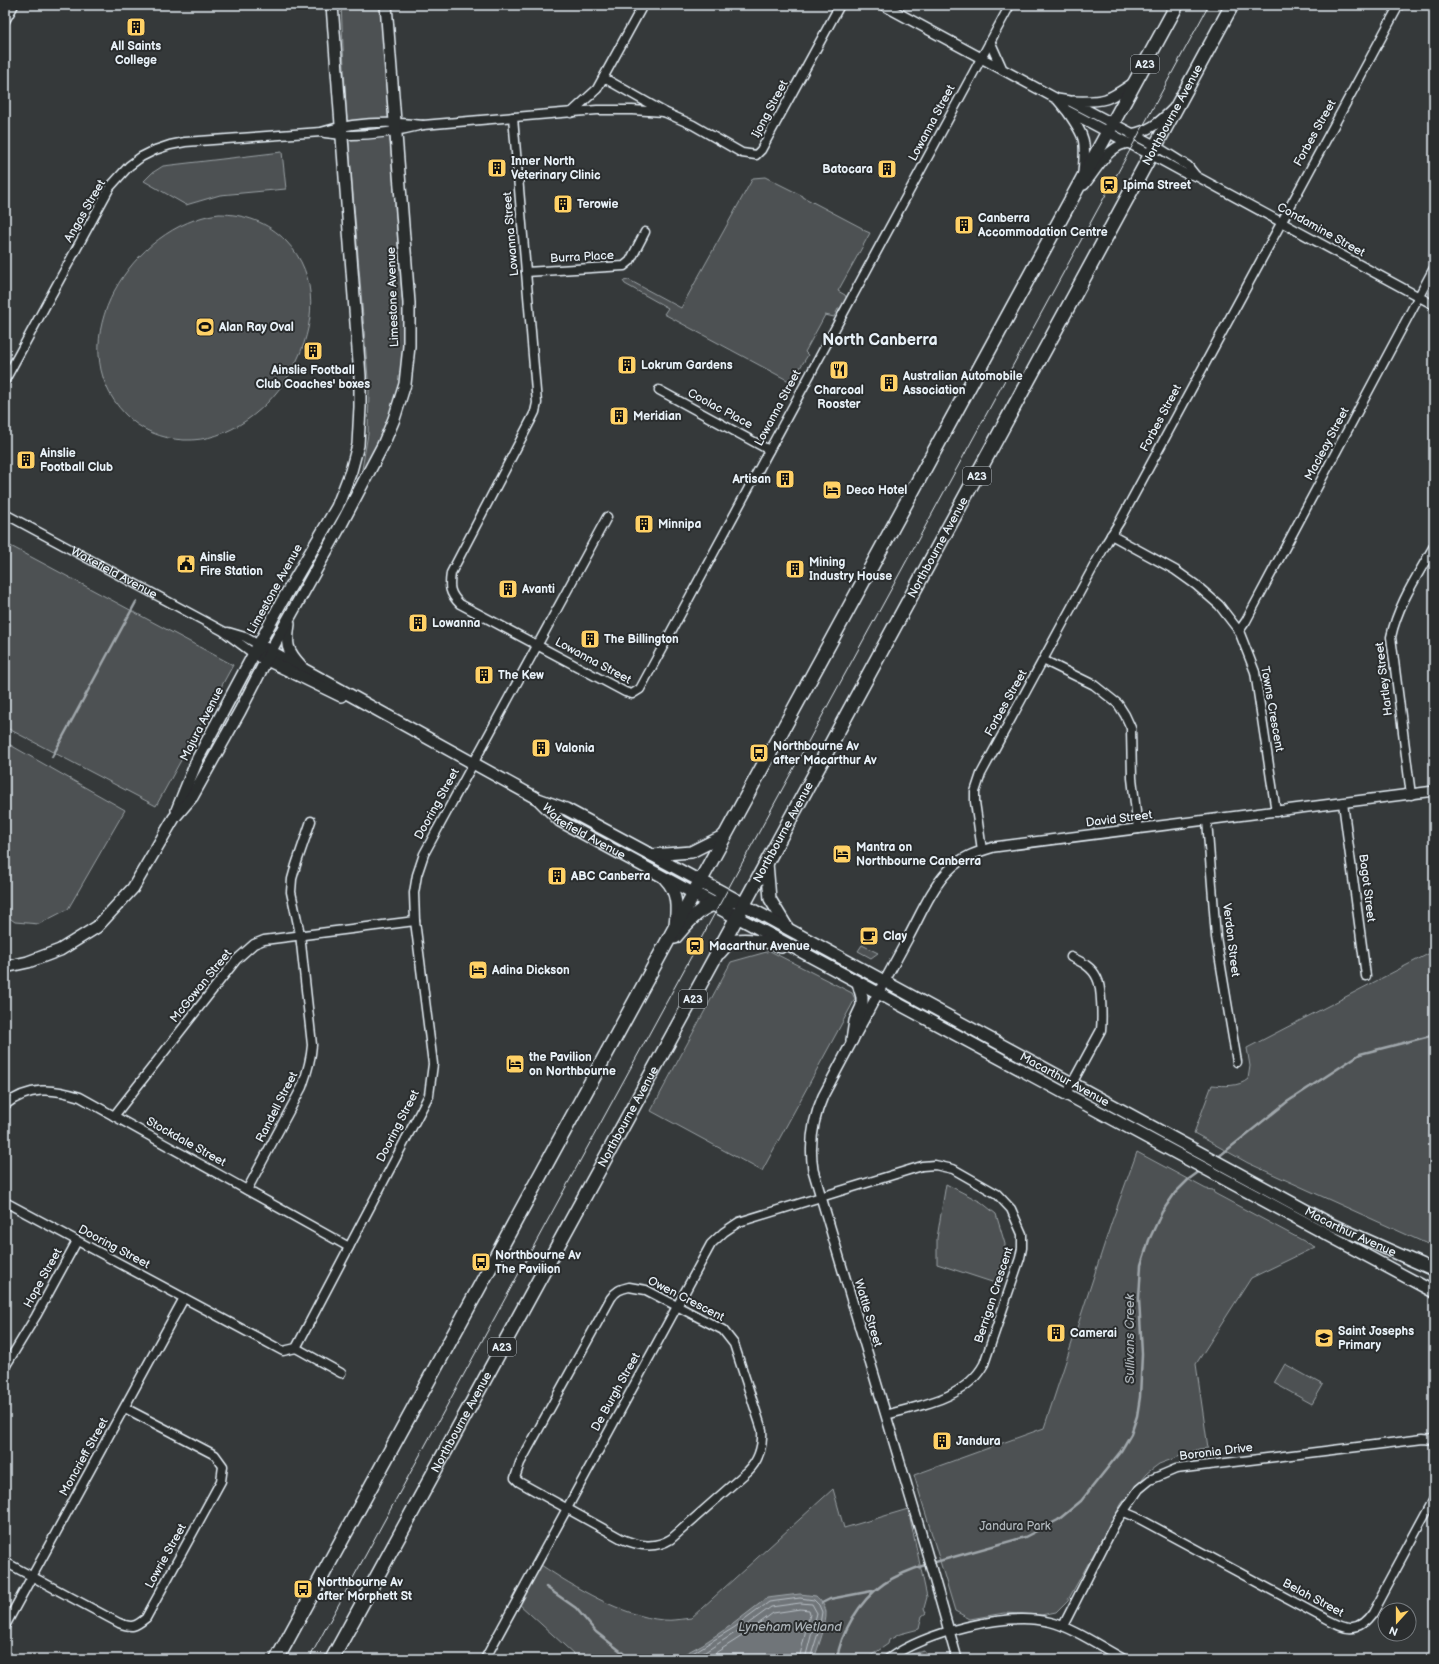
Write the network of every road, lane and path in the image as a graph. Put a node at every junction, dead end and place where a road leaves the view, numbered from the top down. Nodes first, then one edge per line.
1 (14, 5) edge
2 (332, 5) edge
3 (386, 5) edge
4 (643, 5) edge
5 (840, 5) edge
6 (883, 5) edge
7 (1010, 5) edge
8 (1177, 5) edge
9 (1232, 5) edge
10 (1399, 5) edge
11 (5, 21) edge
12 (990, 42) junction
13 (981, 58) junction
14 (1002, 69) junction
15 (604, 78) junction
16 (1135, 82) junction
17 (1178, 104) junction
18 (1068, 105) junction
19 (571, 112) junction
20 (664, 112) junction
21 (513, 117) junction
22 (396, 127) junction
23 (1112, 130) junction
24 (342, 131) junction
25 (1133, 134) junction
26 (1128, 143) junction
27 (1152, 148) junction
28 (1083, 178) junction
29 (1070, 201) junction
30 (1281, 221) junction
31 (645, 232) dead end
32 (1434, 268) edge
33 (526, 272) junction
34 (1419, 296) junction
35 (1434, 305) edge
36 (5, 380) edge
37 (659, 390) dead end
38 (769, 450) junction
39 (5, 514) edge
40 (607, 517) dead end
41 (1111, 535) junction
42 (1434, 546) edge
43 (290, 617) junction
44 (1239, 631) junction
45 (537, 645) junction
46 (257, 649) junction
47 (269, 656) junction
48 (1043, 660) junction
49 (305, 670) junction
50 (227, 704) junction
51 (240, 711) junction
52 (387, 716) junction
53 (198, 758) junction
54 (473, 763) junction
55 (210, 765) junction
56 (1432, 793) edge
57 (1411, 795) junction
58 (538, 799) junction
59 (1344, 803) junction
60 (1276, 812) junction
61 (174, 818) junction
62 (1207, 820) junction
63 (311, 821) dead end
64 (1138, 829) junction
65 (725, 835) junction
66 (982, 850) junction
67 (651, 855) junction
68 (767, 862) junction
69 (664, 878) junction
70 (700, 881) junction
71 (693, 893) junction
72 (740, 903) junction
73 (713, 904) junction
74 (737, 917) junction
75 (415, 921) junction
76 (675, 926) junction
77 (788, 928) junction
78 (300, 934) junction
79 (658, 957) junction
80 (1071, 957) dead end
81 (813, 958) junction
82 (713, 962) junction
83 (5, 967) edge
84 (1366, 976) dead end
85 (858, 983) junction
86 (882, 986) junction
87 (852, 1040) junction
88 (1237, 1062) dead end
89 (1071, 1084) junction
90 (1066, 1095) junction
91 (5, 1105) edge
92 (114, 1116) junction
93 (247, 1190) junction
94 (821, 1197) junction
95 (5, 1202) edge
96 (1333, 1225) junction
97 (1328, 1236) junction
98 (77, 1241) junction
99 (349, 1247) junction
100 (1434, 1270) edge
101 (1434, 1292) edge
102 (184, 1298) junction
103 (677, 1306) junction
104 (296, 1348) junction
105 (5, 1367) edge
106 (341, 1372) dead end
107 (124, 1408) junction
108 (886, 1415) junction
109 (1434, 1440) edge
110 (1434, 1498) edge
111 (567, 1508) junction
112 (1124, 1512) junction
113 (5, 1562) edge
114 (32, 1577) junction
115 (5, 1626) edge
116 (1062, 1626) junction
117 (949, 1632) junction
118 (277, 1659) edge
119 (332, 1659) edge
120 (485, 1659) edge
121 (888, 1659) edge
122 (957, 1659) edge
123 (1124, 1659) edge

1 - 11 street
2 - 24 main road, Limestone Avenue
3 - 22 main road, Limestone Avenue
4 - 15 street
5 - 20 street, Ijong Street
6 - 13 street
7 - 12 street, Lowanna Street
8 - 16 highway, A23
9 - 17 highway, Northbourne Avenue / A23
10 - 30 street, Forbes Street
12 - 13 street, Lowanna Street
12 - 14 street
13 - 14 street
13 - 38 street, Lowanna Street
14 - 18 street
15 - 19 street
15 - 20 street, Ijong Street
16 - 18 street
16 - 23 highway, A23
17 - 25 street
17 - 27 highway, Northbourne Avenue / A23
18 - 23 street
18 - 28 street
19 - 20 street, Ijong Street
19 - 21 street, Ijong Street
21 - 22 street, Ijong Street
21 - 33 street, Lowanna Street
22 - 24 street, Ijong Street
22 - 43 main road, Limestone Avenue
23 - 25 street
23 - 25 street
23 - 26 street
23 - 28 highway, A23
24 - 36 street, Angas Street
24 - 46 main road, Limestone Avenue
25 - 27 street
26 - 27 street
26 - 27 street
26 - 29 street
27 - 30 street, Condamine Street
27 - 68 highway, Northbourne Avenue / A23
28 - 29 highway, A23
29 - 65 highway, A23
30 - 34 street, Condamine Street
30 - 41 street, Forbes Street
31 - 33 street, Burra Place
32 - 34 street, Macleay Street
33 - 45 street, Lowanna Street
34 - 35 street, Condamine Street
34 - 44 street, Macleay Street
37 - 38 street, Coolac Place
38 - 45 street, Lowanna Street
39 - 46 street, Wakefield Avenue
40 - 45 street, Dooring Street
41 - 44 street, Towns Crescent
41 - 48 street, Forbes Street
42 - 57 street, Hartley Street
43 - 47 main road, Limestone Avenue
43 - 49 main road
44 - 60 street, Towns Crescent
45 - 54 street, Dooring Street
46 - 47 main road, Wakefield Avenue
46 - 50 main road, Majura Avenue
47 - 49 main road, Wakefield Avenue
47 - 51 main road, Majura Avenue
47 - 52 main road, Wakefield Avenue
48 - 64 street
48 - 66 street, Forbes Street
49 - 52 main road, Wakefield Avenue
50 - 51 main road
50 - 53 main road, Majura Avenue
51 - 55 main road, Majura Avenue
52 - 54 main road, Wakefield Avenue
53 - 55 main road
53 - 61 main road, Majura Avenue
54 - 58 main road, Wakefield Avenue
54 - 75 street, Dooring Street
55 - 61 main road, Majura Avenue
56 - 57 street, David Street
57 - 59 street, David Street
58 - 67 main road, Wakefield Avenue
58 - 69 main road, Wakefield Avenue
59 - 60 street, David Street
59 - 84 street, Bagot Street
60 - 62 street, David Street
61 - 83 main road, Majura Avenue
62 - 64 street, David Street
62 - 88 street, Verdon Street
63 - 78 street, Randell Street
64 - 66 street, David Street
65 - 67 main road
65 - 70 highway, A23
66 - 86 street, David Street
67 - 70 main road, Wakefield Avenue
68 - 72 highway, Northbourne Avenue / A23
68 - 77 main road
69 - 71 main road, Wakefield Avenue
69 - 76 main road
70 - 71 highway, A23
70 - 72 highway, Macarthur Avenue
71 - 73 highway, Wakefield Avenue
71 - 76 highway, A23
72 - 73 highway
72 - 74 highway, Northbourne Avenue / A23
72 - 77 main road, Macarthur Avenue
73 - 74 highway, Wakefield Avenue
73 - 79 highway
74 - 81 main road, Macarthur Avenue
74 - 82 highway, Northbourne Avenue / A23
75 - 78 street, McGowan Street
75 - 99 street, Dooring Street
76 - 79 highway, A23
77 - 86 main road, Macarthur Avenue
78 - 92 street, McGowan Street
78 - 93 street, Randell Street
79 - 118 highway, A23
80 - 89 street
81 - 82 main road
81 - 85 main road, Macarthur Avenue
82 - 119 highway, Northbourne Avenue / A23
85 - 86 main road, Macarthur Avenue
85 - 87 main road
86 - 87 street, Wattle Street
86 - 89 main road, Macarthur Avenue
86 - 90 main road, Macarthur Avenue
87 - 94 street, Wattle Street
89 - 90 street
89 - 96 main road, Macarthur Avenue
90 - 97 main road, Macarthur Avenue
91 - 92 street, Stockdale Street
92 - 93 street, Stockdale Street
93 - 99 street, Stockdale Street
94 - 103 street, De Burgh Street
94 - 108 street, Wattle Street
94 - 108 street, Berrigan Crescent
95 - 98 street, Dooring Street
96 - 97 main road
96 - 100 main road, Macarthur Avenue
97 - 101 main road, Macarthur Avenue
98 - 102 street, Dooring Street
98 - 105 street, Hope Street
99 - 104 street, Dooring Street
102 - 104 street, Dooring Street
102 - 107 street, Moncrieff Street
103 - 111 street, De Burgh Street
103 - 111 street, Owen Crescent
103 - 111 street, Owen Crescent
104 - 106 street
107 - 114 street, Moncrieff Street
107 - 114 street, Lowrie Street
108 - 117 street, Wattle Street
109 - 112 street, Boronia Drive
110 - 112 street, Belah Street
111 - 120 street, De Burgh Street
112 - 116 street, Boronia Drive
113 - 114 street, Lowrie Street
114 - 115 street, Moncrieff Street
116 - 117 street
116 - 123 street
117 - 121 street
117 - 122 street, Wattle Street

